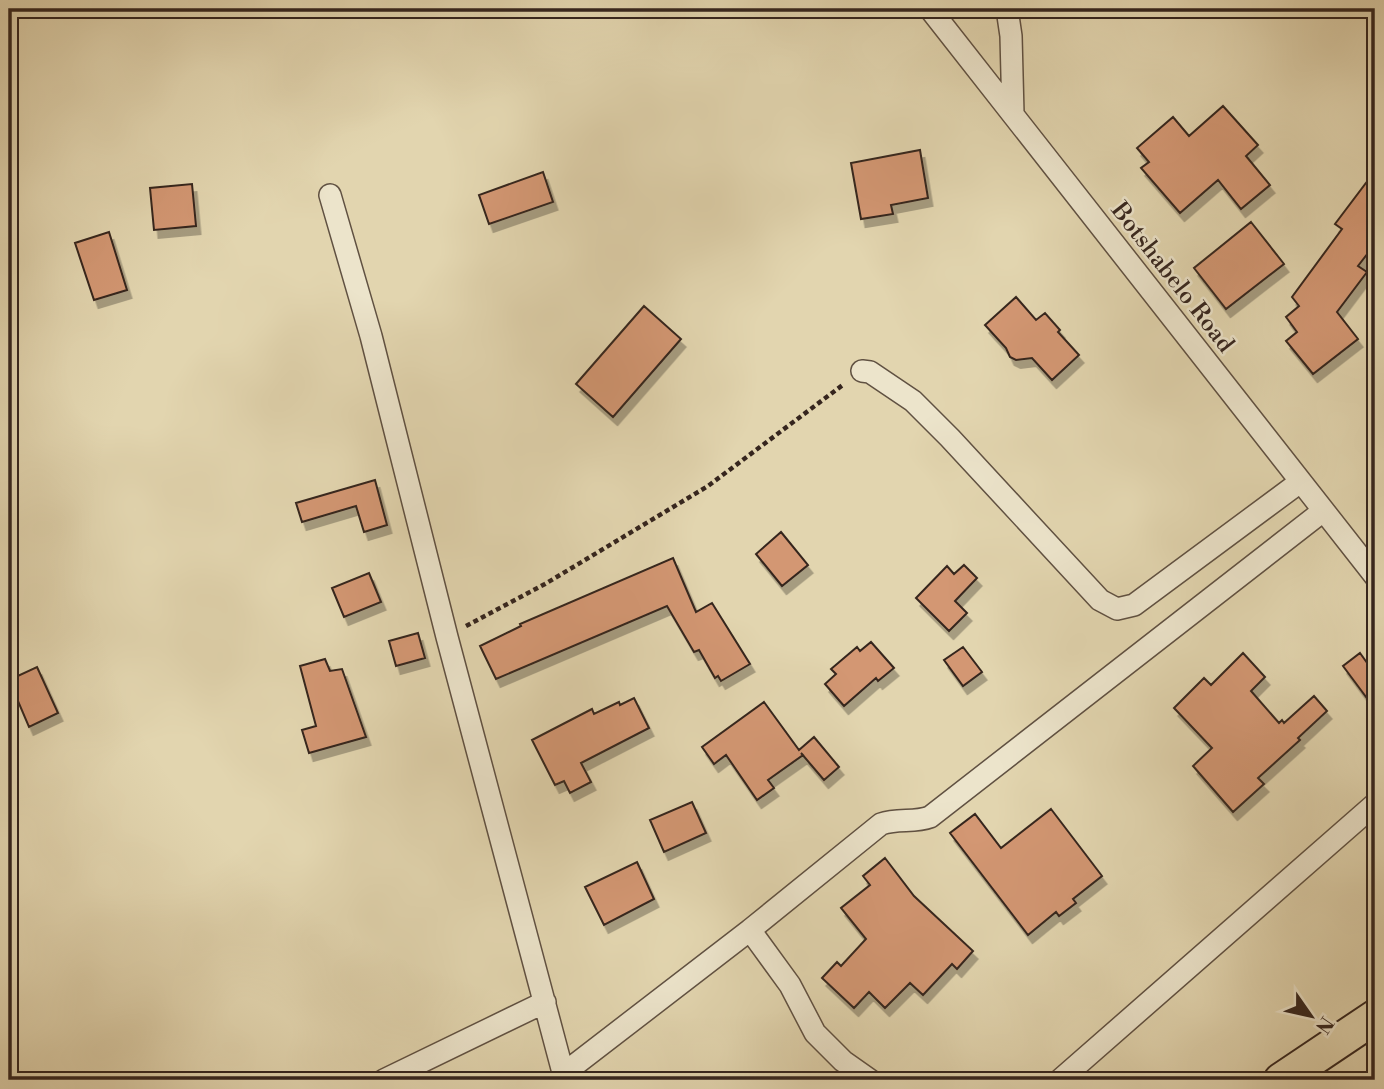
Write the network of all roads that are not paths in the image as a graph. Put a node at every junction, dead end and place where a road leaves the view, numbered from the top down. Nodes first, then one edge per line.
1 (930, 9) edge
2 (1007, 9) edge
3 (1013, 114) junction
4 (330, 195) dead end
5 (862, 371) road end
6 (1300, 482) junction
7 (1322, 511) junction
8 (1375, 576) edge
9 (1375, 804) edge
10 (750, 930) junction
11 (545, 1002) junction
12 (1375, 1017) edge
13 (564, 1077) edge
14 (384, 1080) edge
15 (870, 1080) edge
16 (1060, 1080) edge
17 (1281, 1080) edge

1 - 3 street, Botshabelo Road
2 - 3 street
3 - 6 street, Botshabelo Road
4 - 11 street
5 - 6 street
6 - 7 street, Botshabelo Road
7 - 8 street, Botshabelo Road
7 - 10 street
9 - 16 street
10 - 13 street
10 - 15 street
11 - 13 street
11 - 14 street
12 - 17 main road

